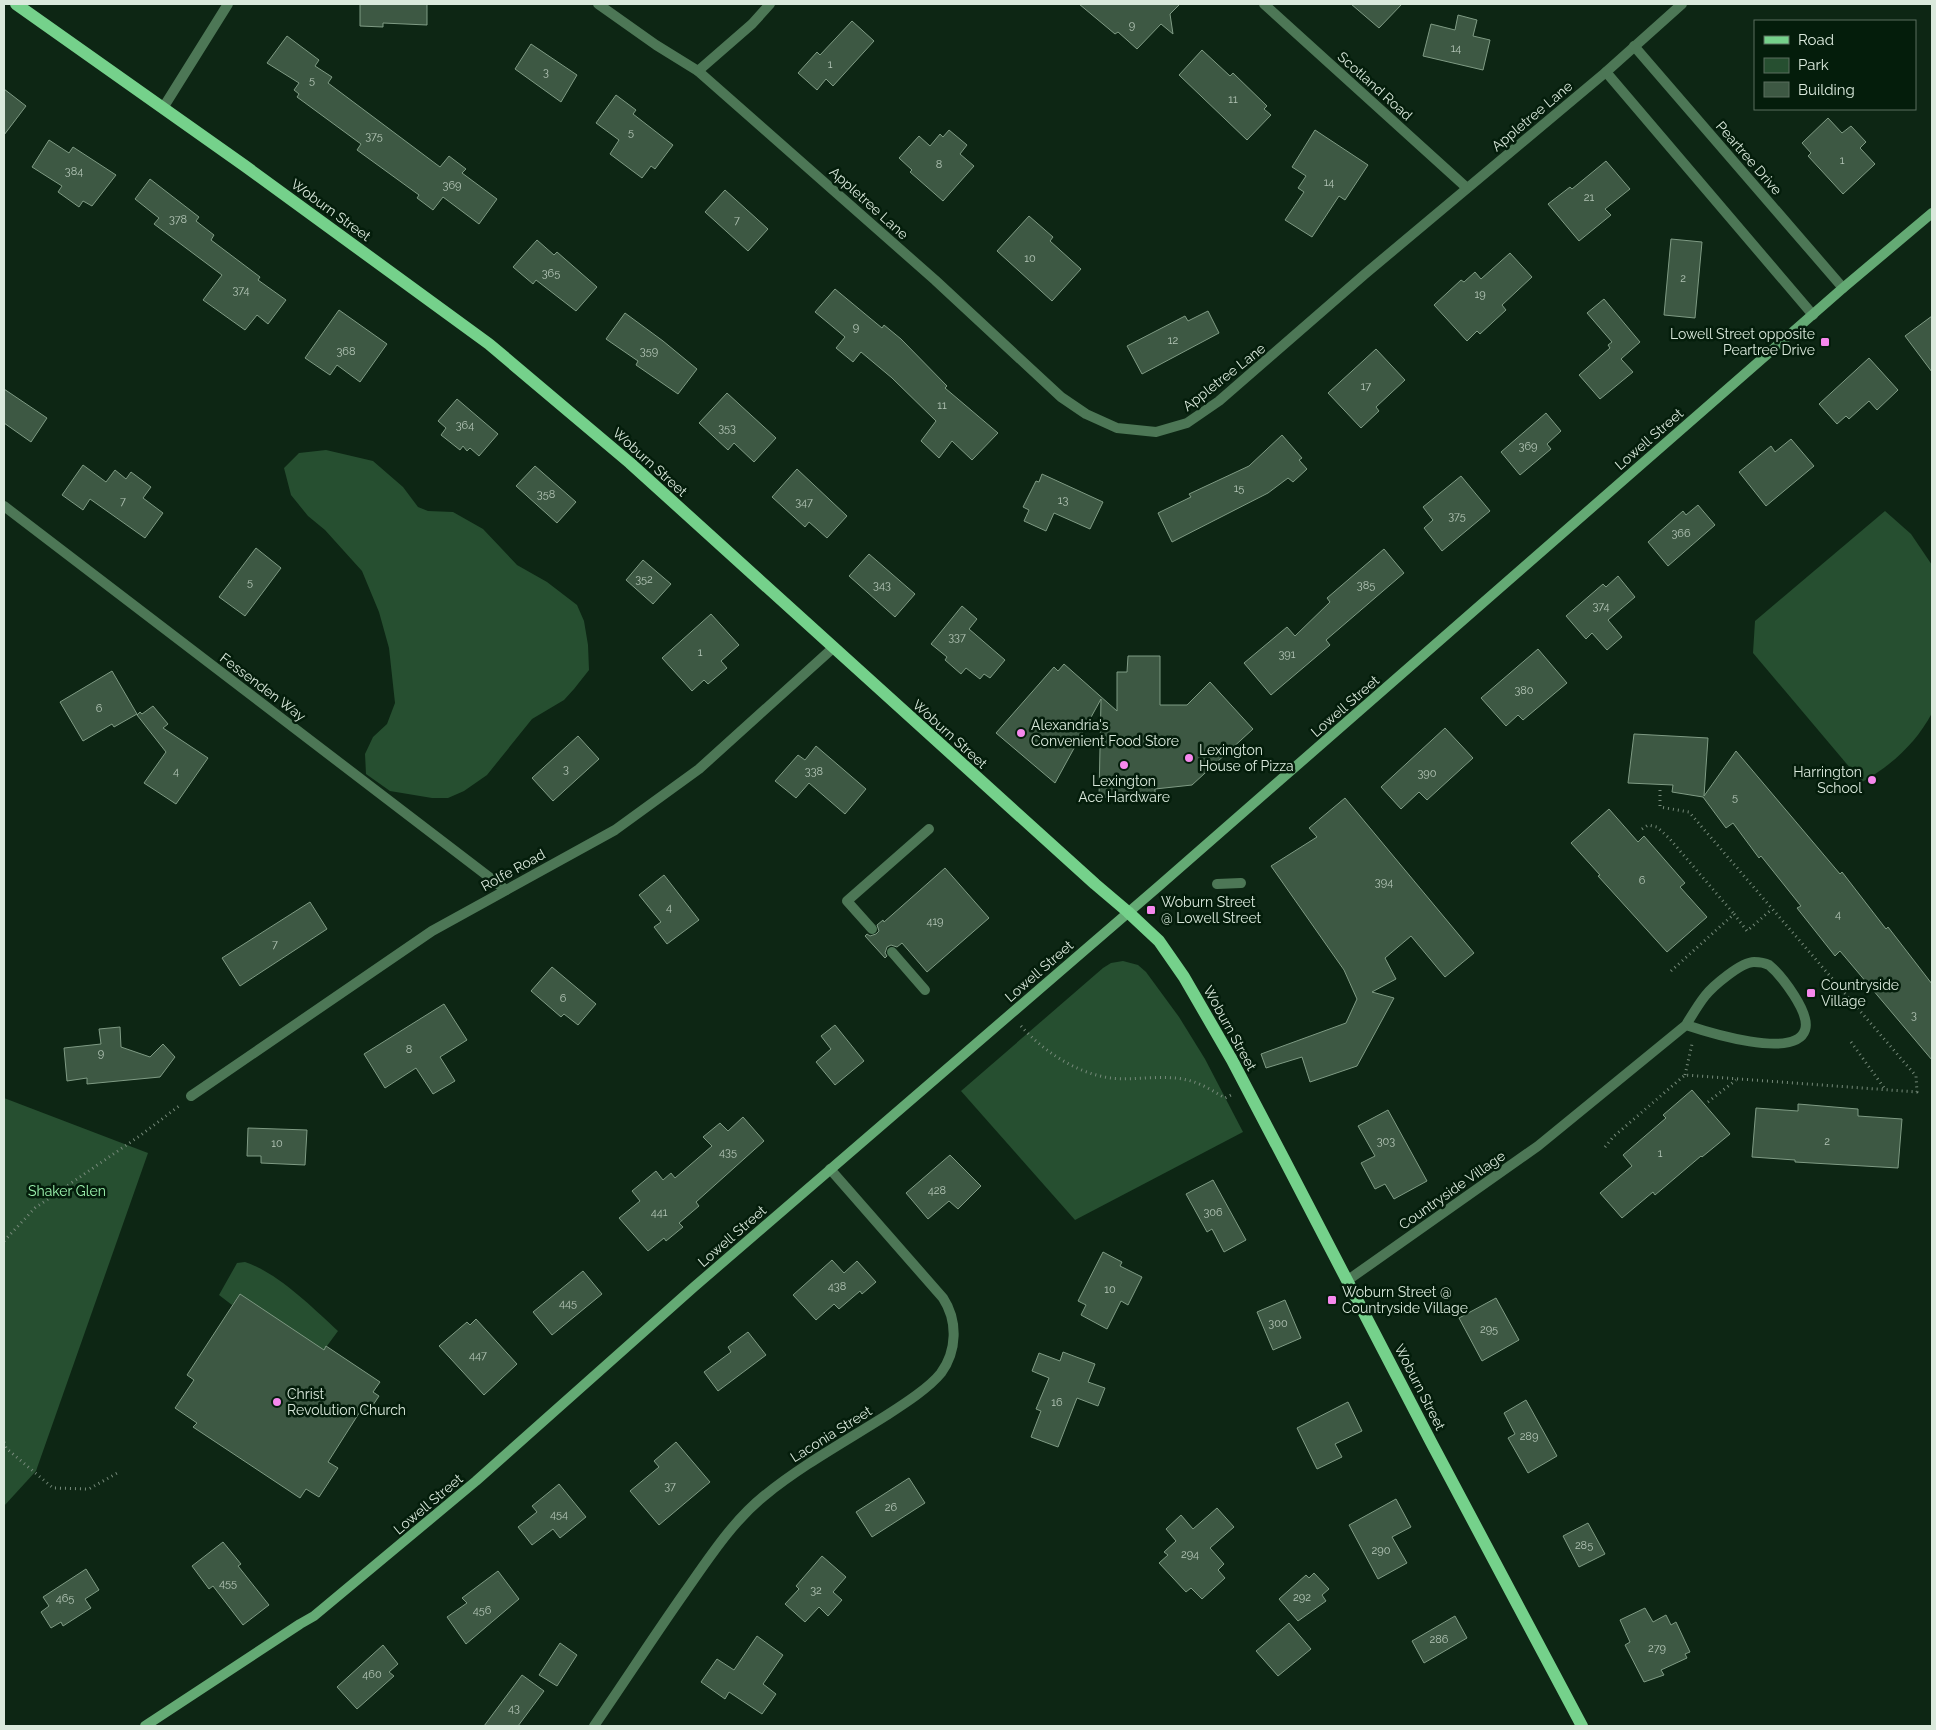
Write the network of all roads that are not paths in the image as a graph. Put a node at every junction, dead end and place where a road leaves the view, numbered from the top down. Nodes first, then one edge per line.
1 (16, 4) edge
2 (228, 4) edge
3 (598, 4) edge
4 (770, 4) edge
5 (1264, 4) edge
6 (1682, 4) edge
7 (1634, 46) junction
8 (698, 71) junction
9 (1606, 72) junction
10 (163, 108) junction
11 (1467, 188) junction
12 (1932, 213) edge
13 (1843, 288) junction
14 (1813, 315) junction
15 (4, 506) edge
16 (833, 648) junction
17 (929, 829) dead end
18 (1242, 883) dead end
19 (1217, 884) dead end
20 (506, 890) junction
21 (1128, 912) junction
22 (872, 929) dead end
23 (892, 952) dead end
24 (925, 990) dead end
25 (1690, 1026) junction
26 (191, 1096) road end
27 (830, 1169) junction
28 (1348, 1280) junction
29 (145, 1726) edge
30 (594, 1726) edge
31 (1582, 1726) edge

1 - 10 main road, Woburn Street
2 - 10 street
3 - 8 street, Appletree Lane
4 - 8 street
5 - 11 street, Scotland Road
6 - 7 street, Appletree Lane
7 - 9 street, Appletree Lane
7 - 13 street, Peartree Drive
8 - 11 street, Appletree Lane
9 - 11 street, Appletree Lane
9 - 14 street
10 - 16 main road, Woburn Street
12 - 13 main road, Lowell Street
13 - 14 main road, Lowell Street
14 - 21 main road, Lowell Street
15 - 20 street, Fessenden Way
16 - 20 street, Rolfe Road
16 - 21 main road, Woburn Street
17 - 22 street
18 - 19 street
20 - 26 street, Rolfe Road
21 - 27 main road, Lowell Street
21 - 28 main road, Woburn Street
23 - 24 street
25 - 25 street, Countryside Village
25 - 28 street, Countryside Village
27 - 29 main road, Lowell Street
27 - 30 street, Laconia Street
28 - 31 main road, Woburn Street

